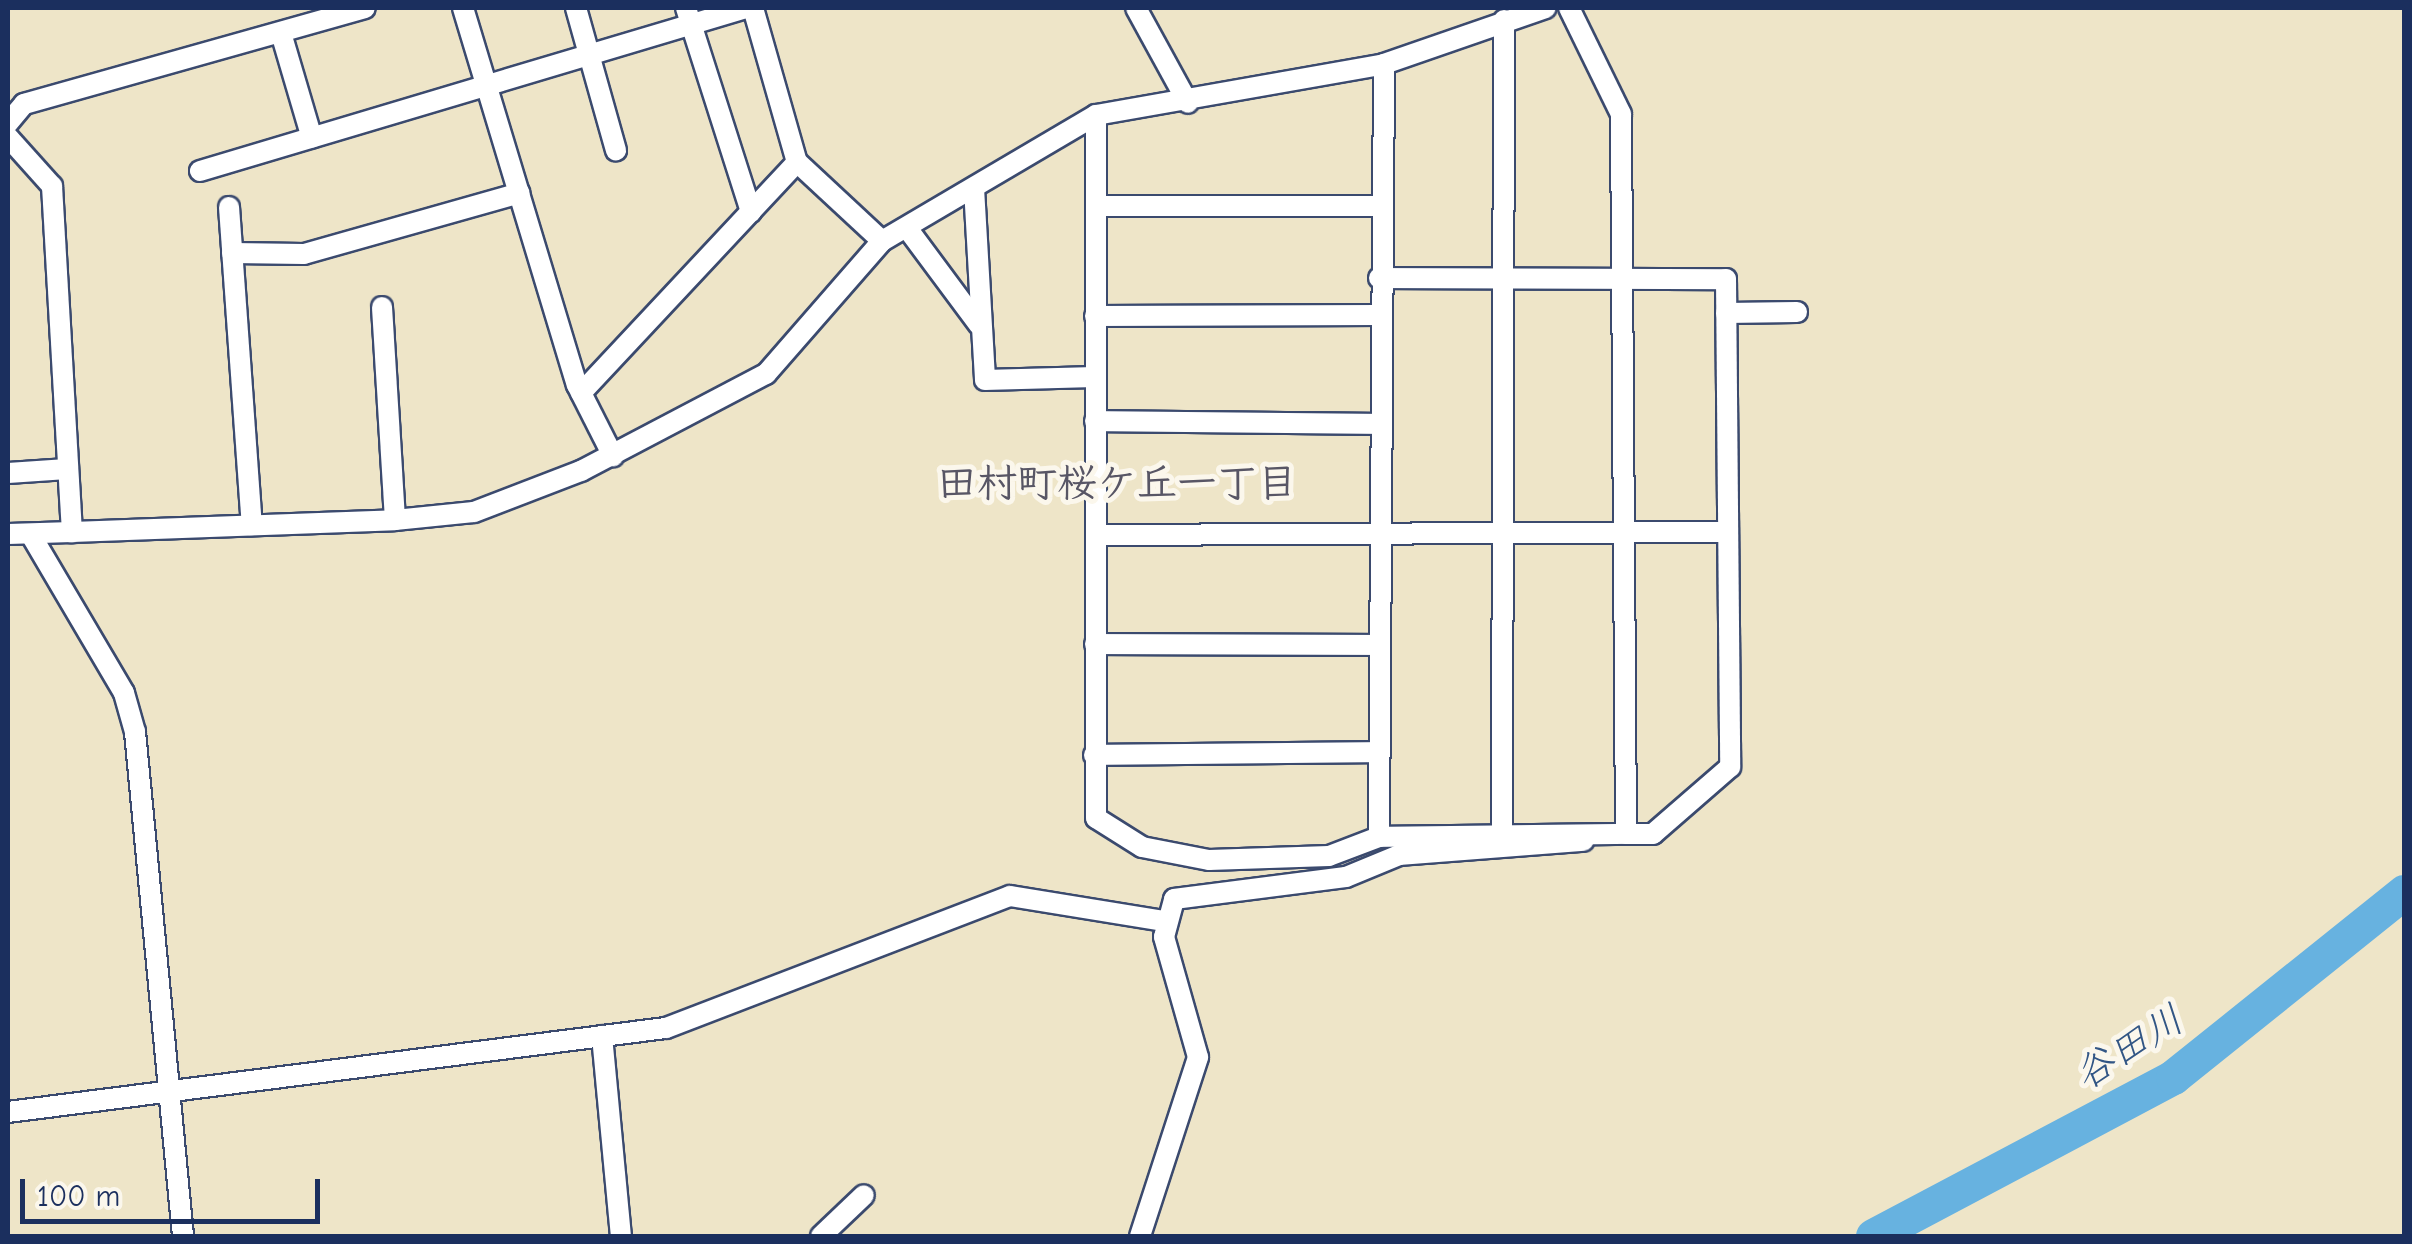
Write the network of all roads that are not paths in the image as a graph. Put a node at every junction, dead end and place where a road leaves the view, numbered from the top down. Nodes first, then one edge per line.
1 (365, 8) edge
2 (464, 8) edge
3 (576, 8) edge
4 (750, 8) edge
5 (1136, 8) edge
6 (1546, 8) edge
7 (1569, 8) edge
8 (689, 16) edge
9 (1504, 20) junction
10 (280, 33) junction
11 (591, 55) junction
12 (1384, 64) junction
13 (489, 86) junction
14 (1188, 104) junction
15 (1096, 115) junction
16 (8, 122) edge
17 (8, 137) edge
18 (312, 138) junction
19 (616, 150) dead end
20 (797, 162) junction
21 (200, 170) dead end
22 (974, 188) junction
23 (520, 192) junction
24 (1097, 206) junction
25 (1378, 206) junction
26 (229, 207) dead end
27 (750, 212) junction
28 (907, 228) junction
29 (882, 242) junction
30 (232, 253) junction
31 (1502, 276) junction
32 (1624, 277) junction
33 (1379, 278) junction
34 (382, 307) dead end
35 (1797, 312) dead end
36 (1726, 313) junction
37 (1378, 315) junction
38 (1095, 316) junction
39 (978, 325) junction
40 (1094, 377) junction
41 (581, 393) junction
42 (1095, 420) junction
43 (1377, 424) junction
44 (613, 456) junction
45 (67, 469) junction
46 (8, 473) edge
47 (394, 520) junction
48 (252, 524) junction
49 (72, 532) junction
50 (1622, 532) junction
51 (1728, 532) junction
52 (8, 534) edge
53 (1502, 534) junction
54 (31, 535) junction
55 (1096, 535) junction
56 (1380, 535) junction
57 (1096, 644) junction
58 (1380, 644) junction
59 (1379, 752) junction
60 (1094, 756) junction
61 (1502, 832) junction
62 (1598, 834) junction
63 (1626, 834) junction
64 (1379, 837) junction
65 (1164, 921) junction
66 (602, 1036) junction
67 (169, 1092) junction
68 (8, 1112) edge
69 (864, 1194) dead end
70 (183, 1236) edge
71 (621, 1236) edge
72 (821, 1236) edge
73 (1140, 1236) edge

1 - 10 street
2 - 13 street
3 - 11 street
4 - 8 street
4 - 20 street
5 - 14 street
6 - 9 street
7 - 32 street
8 - 11 street
8 - 27 street
9 - 12 street
9 - 31 street
10 - 16 street
10 - 18 street
11 - 13 street
11 - 19 street
12 - 14 street
12 - 25 street
13 - 18 street
13 - 23 street
14 - 15 street
15 - 22 street
15 - 24 street
17 - 45 street
18 - 21 street
20 - 27 street
20 - 29 street
22 - 28 street
22 - 39 street
23 - 30 street
23 - 41 street
24 - 25 street
24 - 38 street
25 - 33 street
26 - 30 street
27 - 41 street
28 - 29 street
28 - 39 street
29 - 44 street
30 - 48 street
31 - 32 street
31 - 33 street
31 - 53 street
32 - 36 street
32 - 50 street
33 - 37 street
34 - 47 street
35 - 36 street
36 - 51 street
37 - 38 street
37 - 43 street
38 - 40 street
39 - 40 street
40 - 42 street
41 - 44 street
42 - 43 street
42 - 55 street
43 - 56 street
44 - 47 street
45 - 46 street
45 - 49 street
47 - 48 street
48 - 49 street
49 - 54 street
50 - 51 street
50 - 53 street
50 - 63 street
51 - 63 street
52 - 54 street
53 - 56 street
53 - 61 street
54 - 67 street
55 - 56 street
55 - 57 street
56 - 58 street
57 - 58 street
57 - 60 street
58 - 59 street
59 - 60 street
59 - 64 street
60 - 64 street
61 - 62 street
61 - 64 street
62 - 63 street
62 - 65 street
65 - 66 street
65 - 73 street
66 - 67 street
66 - 71 street
67 - 68 street
67 - 70 street
69 - 72 street

